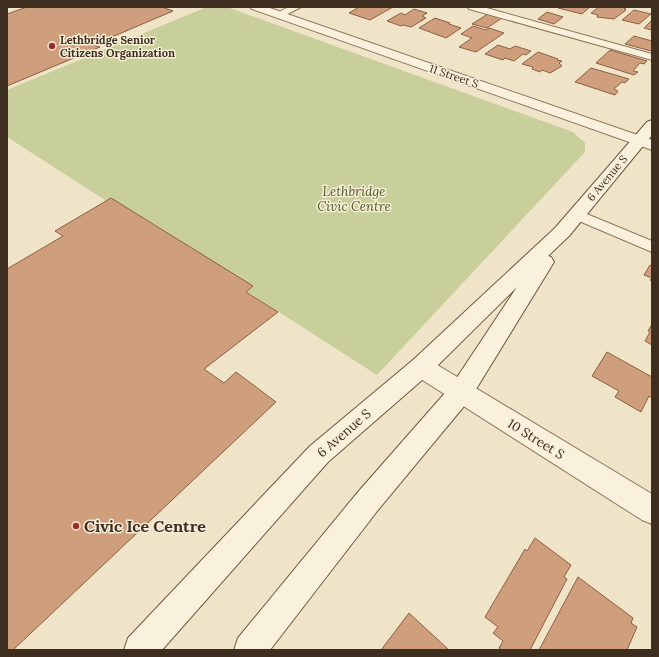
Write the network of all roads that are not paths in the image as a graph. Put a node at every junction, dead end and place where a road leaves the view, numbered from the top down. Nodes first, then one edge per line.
1 (256, 7) edge
2 (296, 7) edge
3 (472, 7) edge
4 (279, 15) junction
5 (652, 57) edge
6 (652, 125) edge
7 (645, 143) edge
8 (570, 224) junction
9 (652, 247) edge
10 (421, 367) junction
11 (461, 392) junction
12 (652, 510) edge
13 (140, 650) edge
14 (250, 650) edge

1 - 4 main road, 11 Street S
2 - 4 lane
3 - 5 lane
4 - 7 main road, 11 Street S
6 - 7 main road, 6 Avenue S
7 - 8 main road, 6 Avenue S
8 - 9 lane
8 - 10 main road, 6 Avenue S
8 - 11 main road, 6 Avenue S
10 - 11 main road, 10 Street S
10 - 13 main road, 6 Avenue S
11 - 12 main road, 10 Street S
11 - 14 main road, 6 Avenue S

